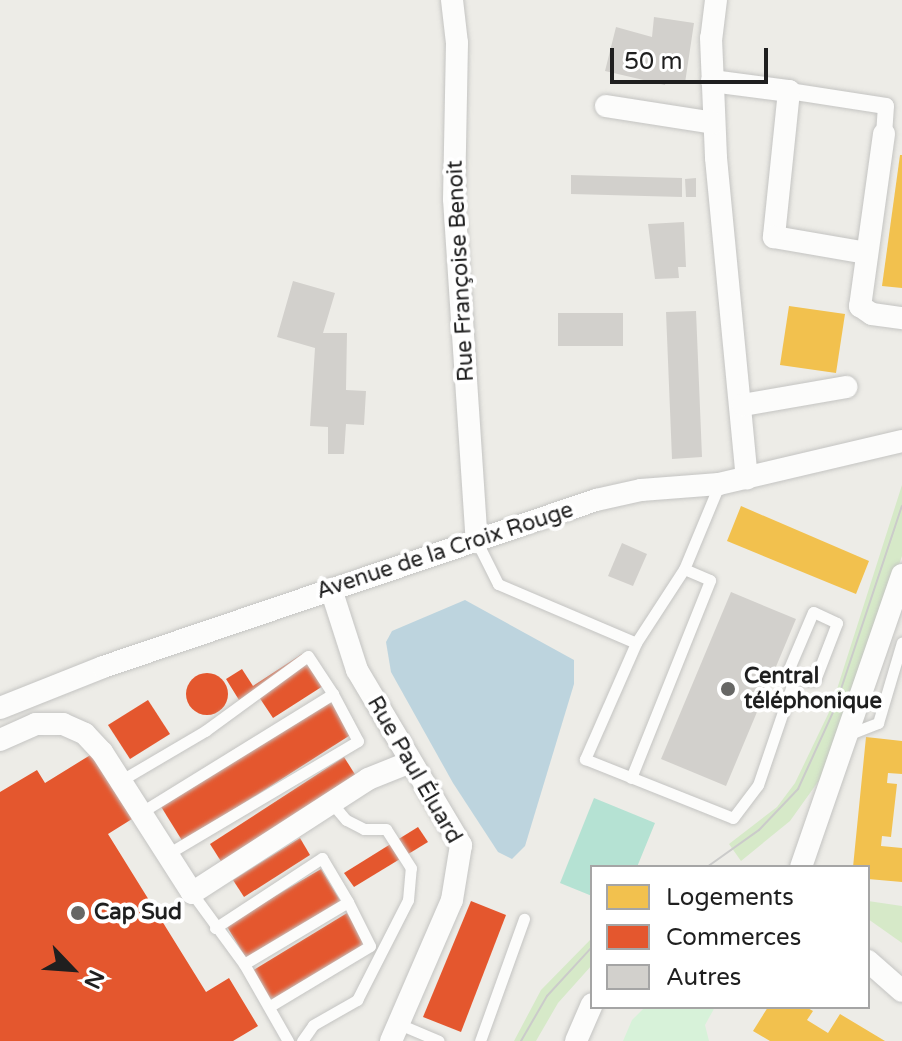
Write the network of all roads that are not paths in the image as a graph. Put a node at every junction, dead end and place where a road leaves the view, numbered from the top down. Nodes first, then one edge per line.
1 (452, 0) edge
2 (716, 0) edge
3 (712, 81) junction
4 (789, 91) junction
5 (606, 106) dead end
6 (714, 123) junction
7 (884, 134) joint
8 (867, 253) junction
9 (902, 318) edge
10 (846, 387) dead end
11 (743, 405) junction
12 (902, 441) edge
13 (747, 479) junction
14 (719, 484) junction
15 (477, 542) junction
16 (684, 569) junction
17 (902, 575) edge
18 (331, 589) junction
19 (902, 642) edge
20 (636, 643) junction
21 (794, 679) junction
22 (333, 694) junction
23 (0, 708) edge
24 (852, 733) junction
25 (0, 740) edge
26 (408, 763) junction
27 (631, 778) junction
28 (120, 781) junction
29 (331, 802) junction
30 (140, 813) junction
31 (166, 855) junction
32 (802, 865) edge
33 (192, 893) junction
34 (348, 902) junction
35 (524, 919) dead end
36 (215, 928) junction
37 (870, 963) edge
38 (244, 964) junction
39 (902, 991) edge
40 (270, 1006) junction
41 (590, 1009) edge
42 (395, 1033) edge
43 (288, 1041) edge
44 (302, 1041) edge
45 (439, 1041) edge
46 (480, 1041) edge
47 (576, 1041) edge

1 - 15 street, Rue Françoise Benoit
2 - 3 street
3 - 4 street
3 - 6 street
4 - 7 street
4 - 8 street
5 - 6 street
6 - 11 street
7 - 8 street
8 - 9 street
10 - 11 street
11 - 13 street
12 - 13 street, Avenue de la Croix Rouge
13 - 14 street, Avenue de la Croix Rouge
14 - 15 street, Avenue de la Croix Rouge
14 - 16 lane
15 - 18 street, Avenue de la Croix Rouge
15 - 20 lane
16 - 20 lane
16 - 27 lane
17 - 24 street
18 - 23 street, Avenue de la Croix Rouge
18 - 26 street, Rue Paul Éluard
19 - 24 lane
20 - 27 lane
21 - 21 lane
21 - 27 lane
22 - 28 lane
22 - 30 lane
22 - 31 lane
24 - 32 street
25 - 28 street
26 - 29 street
26 - 42 street, Rue Paul Éluard
28 - 30 street
29 - 33 street
29 - 44 lane
30 - 31 street
31 - 33 street
33 - 36 lane
34 - 36 lane
34 - 38 lane
34 - 40 lane
35 - 46 lane
36 - 38 lane
37 - 39 street
38 - 40 lane
40 - 43 lane
41 - 47 street
42 - 45 lane

